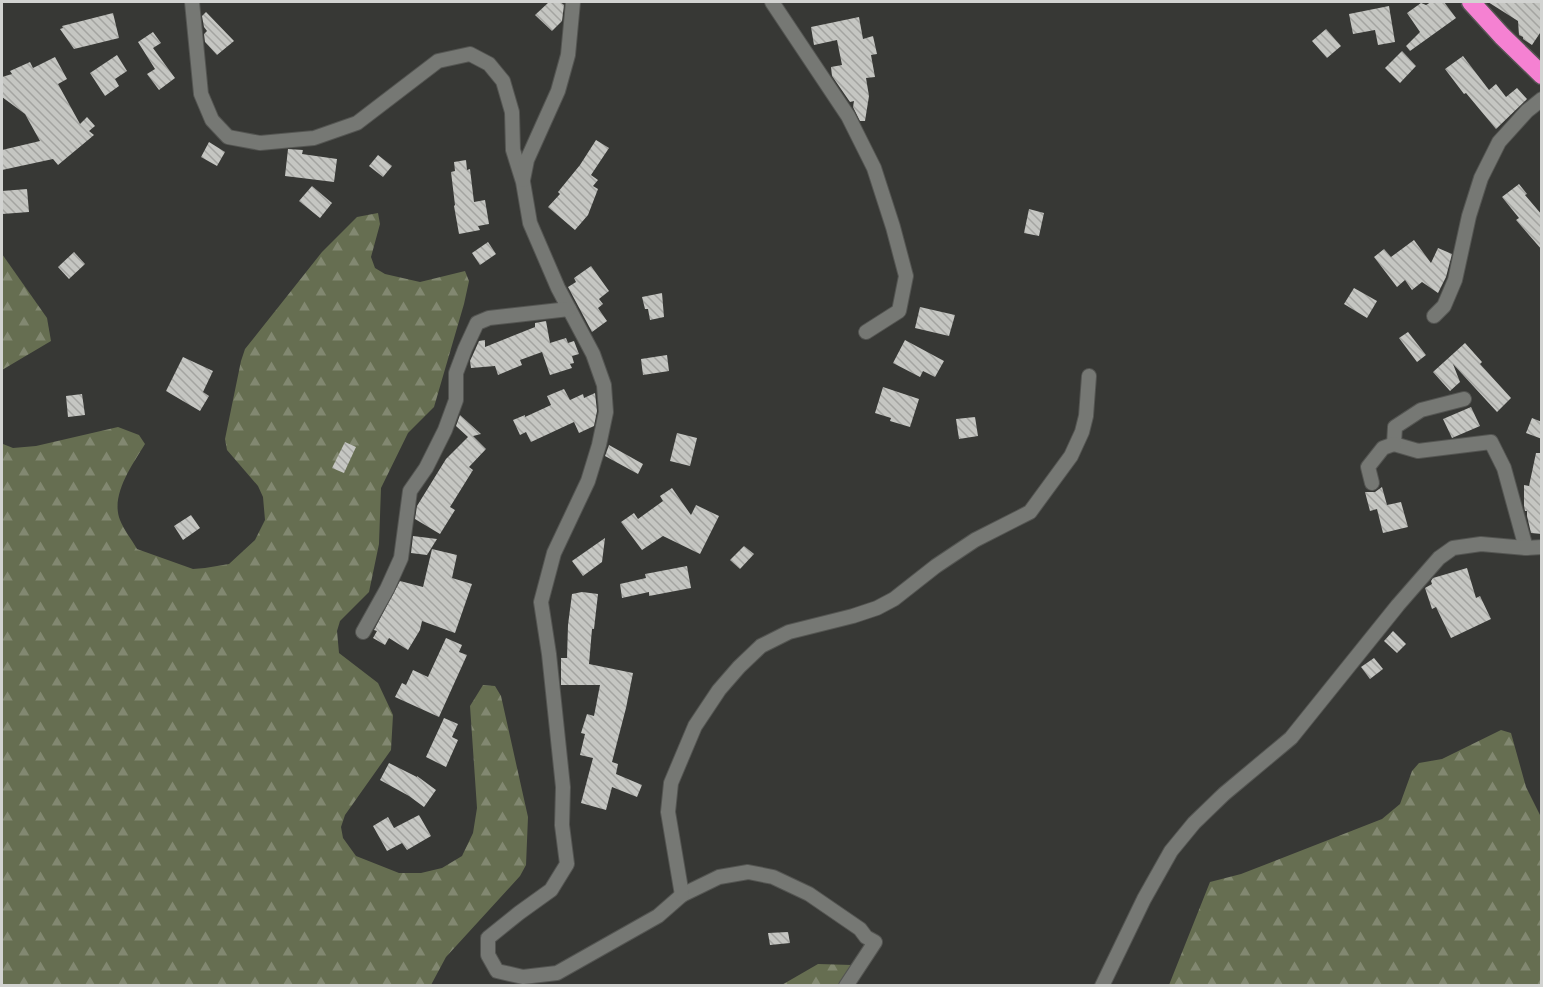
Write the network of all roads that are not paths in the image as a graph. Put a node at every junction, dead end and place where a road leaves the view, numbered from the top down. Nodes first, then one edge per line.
1 (192, 2) edge
2 (573, 2) edge
3 (772, 2) edge
4 (1471, 2) edge
5 (1542, 75) edge
6 (1542, 99) edge
7 (523, 182) junction
8 (569, 309) junction
9 (1434, 316) dead end
10 (866, 332) dead end
11 (1089, 376) dead end
12 (1464, 399) dead end
13 (1394, 444) junction
14 (1372, 483) dead end
15 (1542, 547) edge
16 (1526, 548) junction
17 (363, 632) dead end
18 (682, 895) junction
19 (846, 986) edge
20 (1102, 986) edge

1 - 7 street
2 - 7 street
3 - 10 street
4 - 5 highway
6 - 9 street
7 - 8 street
8 - 17 street
8 - 18 street
11 - 18 street
12 - 13 street
13 - 14 street
13 - 16 street
15 - 16 street
16 - 20 street
18 - 19 street

